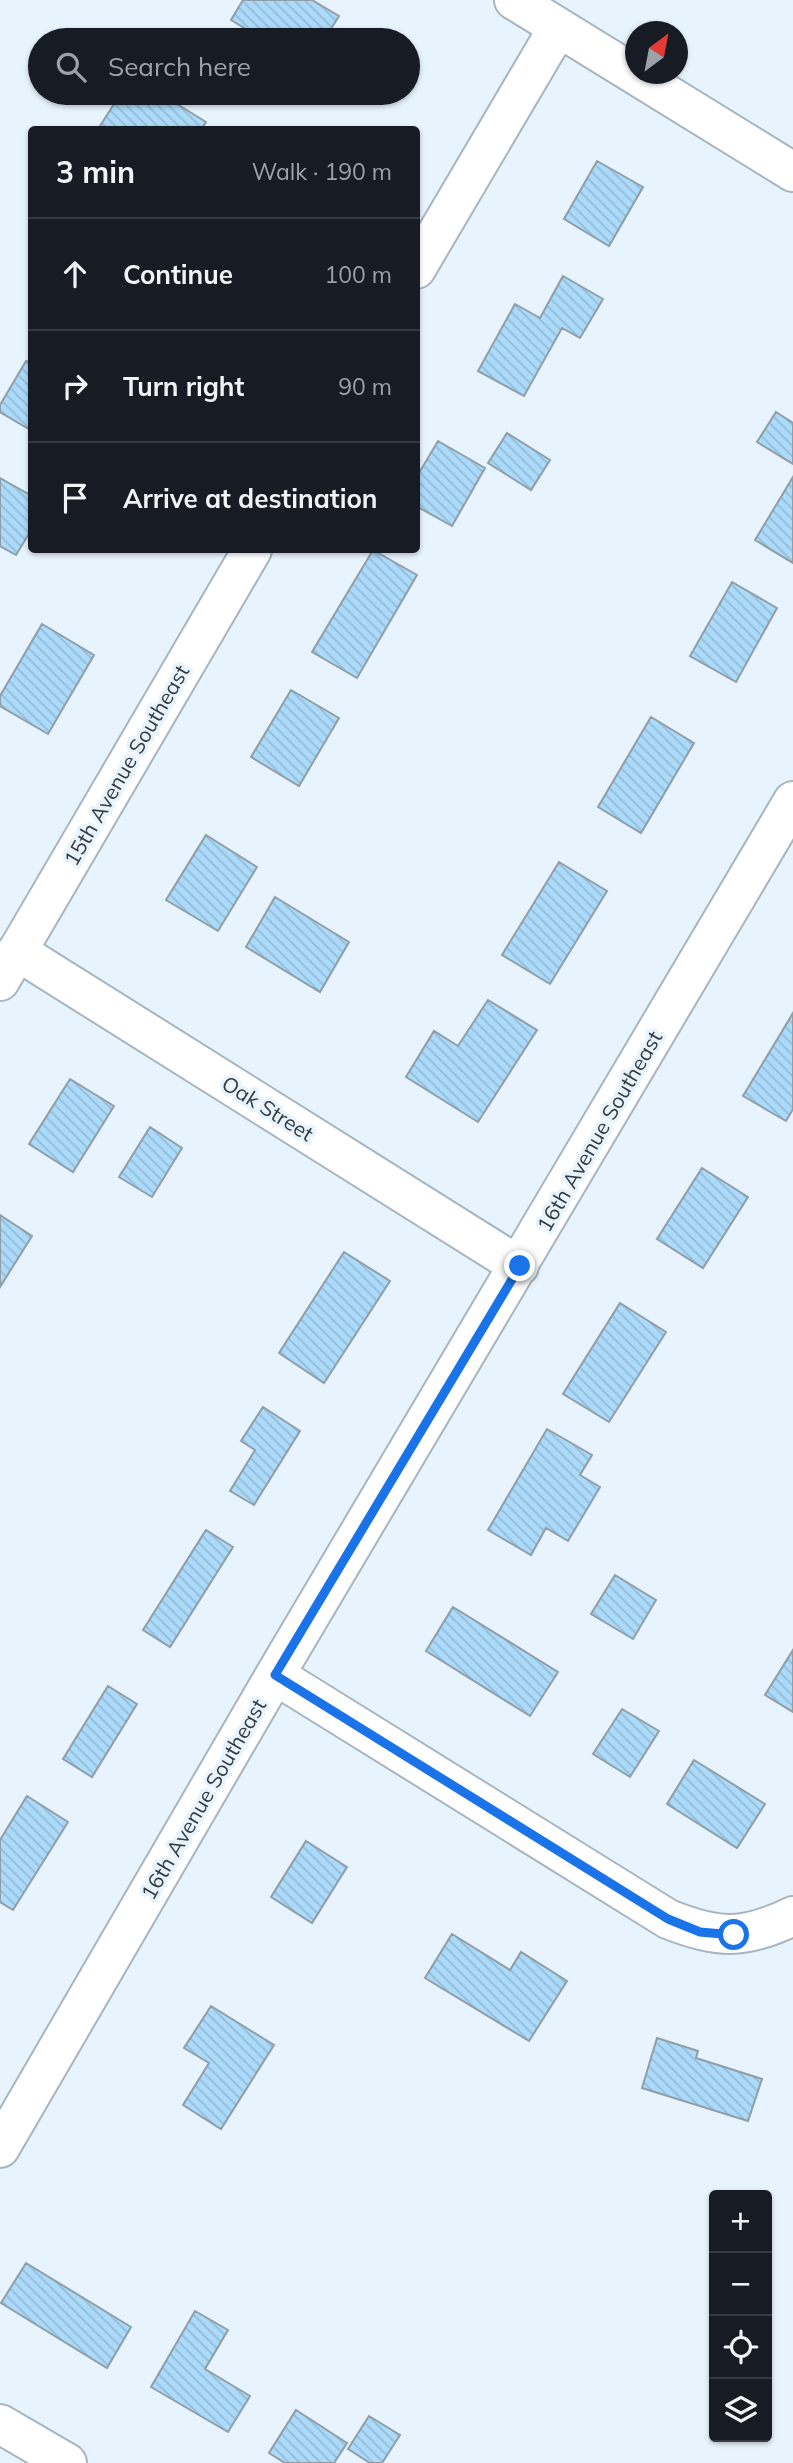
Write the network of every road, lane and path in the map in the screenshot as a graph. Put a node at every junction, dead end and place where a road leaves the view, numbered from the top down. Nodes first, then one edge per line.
1 (514, 0) edge
2 (558, 28) junction
3 (793, 172) edge
4 (420, 263) edge
5 (251, 553) edge
6 (793, 801) edge
7 (9, 966) edge
8 (520, 1266) junction
9 (275, 1675) junction
10 (793, 1916) edge
11 (0, 2148) edge
12 (0, 2424) edge
13 (67, 2463) edge

1 - 2 street
2 - 3 street
2 - 4 street
5 - 7 street, 15th Avenue Southeast
6 - 8 street, 16th Avenue Southeast
7 - 8 street, Oak Street
8 - 9 street, 16th Avenue Southeast
9 - 10 street
9 - 11 street, 16th Avenue Southeast
12 - 13 street

